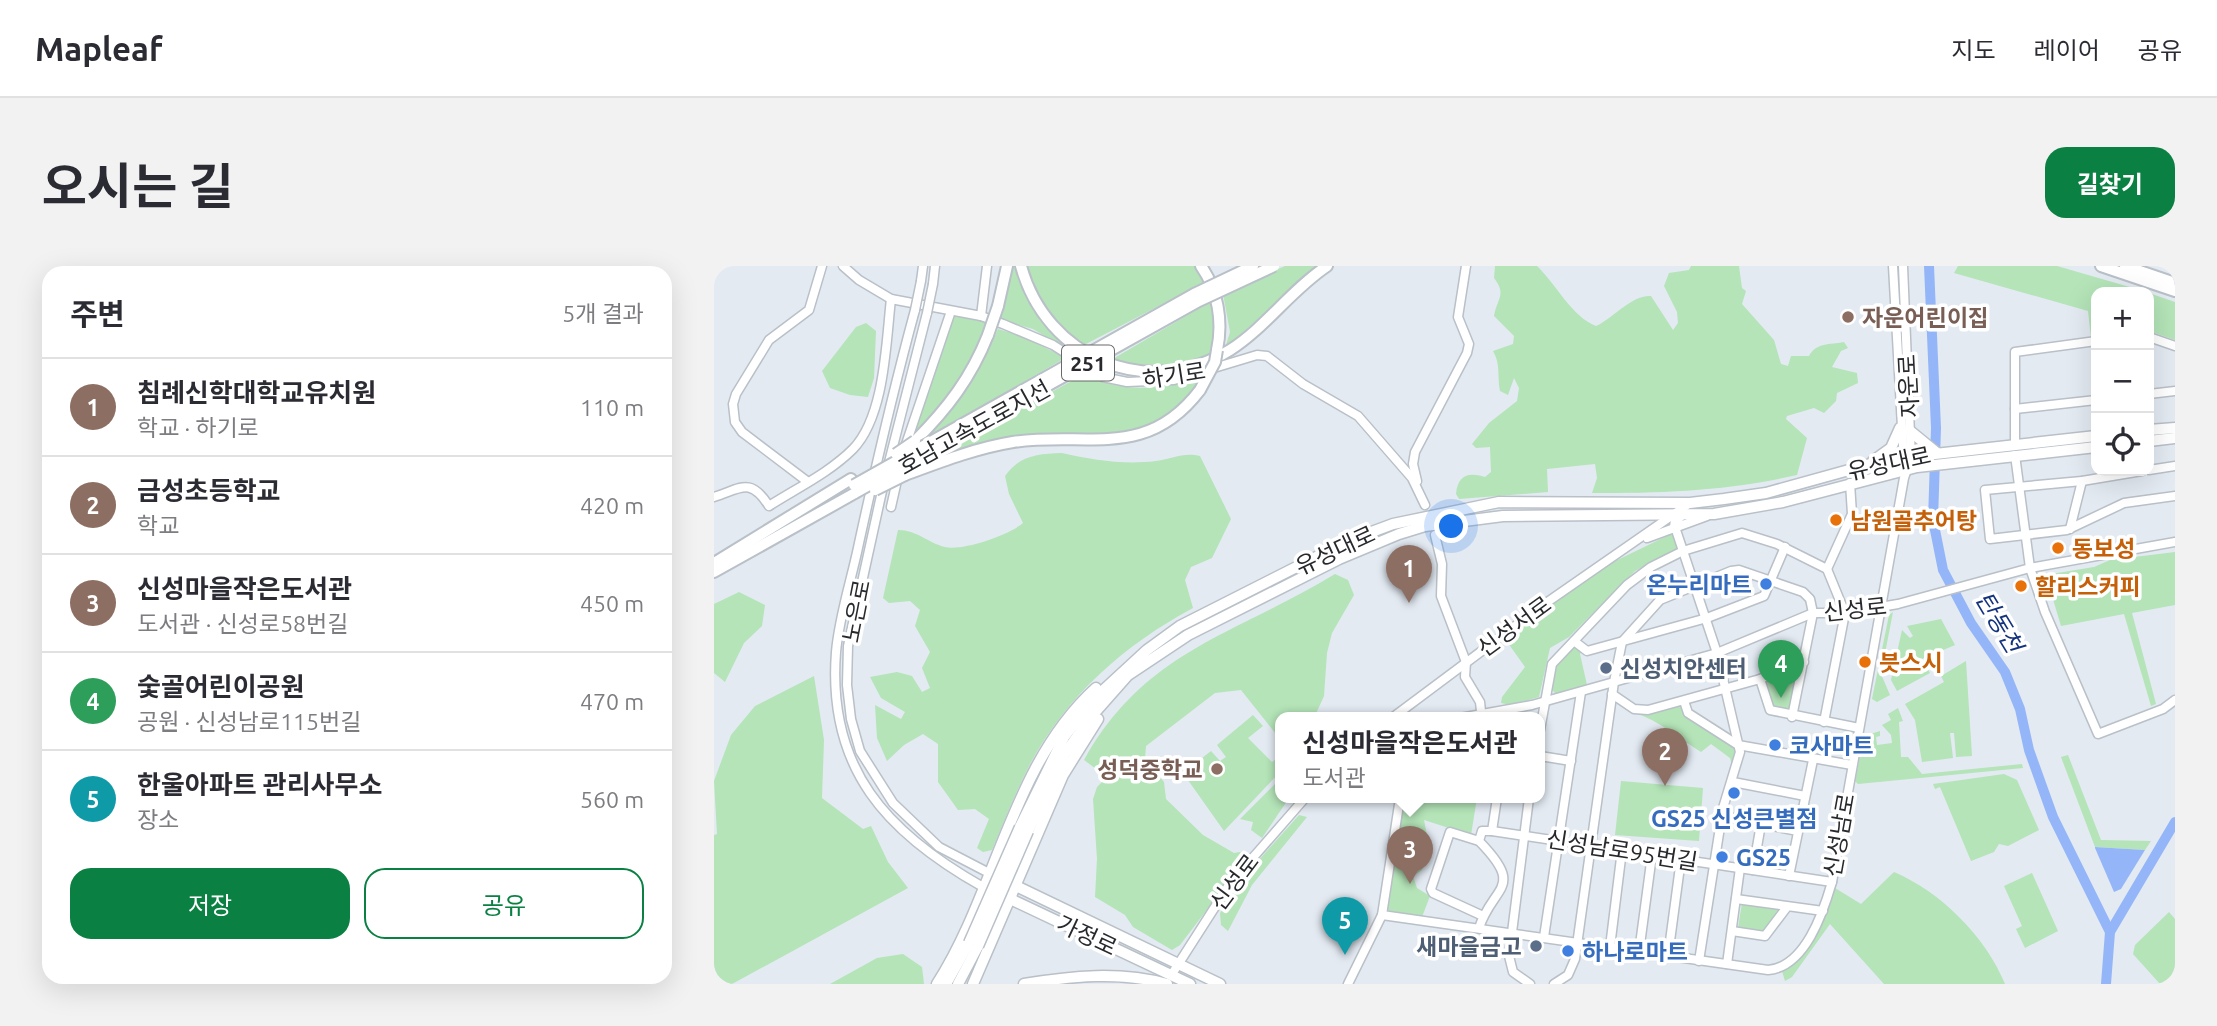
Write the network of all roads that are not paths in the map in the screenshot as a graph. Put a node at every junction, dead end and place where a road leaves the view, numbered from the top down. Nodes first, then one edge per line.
1 (822, 266) edge
2 (843, 266) edge
3 (922, 266) edge
4 (935, 266) edge
5 (987, 266) edge
6 (1007, 266) edge
7 (1021, 266) edge
8 (1201, 266) edge
9 (1253, 266) edge
10 (1274, 266) edge
11 (1327, 266) edge
12 (1466, 266) edge
13 (1893, 266) edge
14 (1903, 266) edge
15 (2101, 266) edge
16 (2125, 266) edge
17 (2175, 283) edge
18 (2175, 291) edge
19 (891, 299) junction
20 (951, 311) junction
21 (981, 316) junction
22 (2154, 339) edge
23 (2091, 342) edge
24 (2175, 346) edge
25 (2175, 391) edge
26 (2154, 393) edge
27 (2091, 401) edge
28 (2015, 409) junction
29 (2175, 428) edge
30 (2154, 430) edge
31 (1909, 432) junction
32 (2091, 436) edge
33 (2175, 438) edge
34 (2154, 440) edge
35 (2015, 443) junction
36 (2091, 447) edge
37 (1937, 453) junction
38 (2015, 455) junction
39 (1951, 457) junction
40 (1911, 462) junction
41 (1867, 466) junction
42 (2175, 466) edge
43 (2154, 469) edge
44 (2112, 476) edge
45 (884, 481) junction
46 (2082, 481) junction
47 (808, 482) junction
48 (1850, 483) junction
49 (896, 484) junction
50 (2019, 485) junction
51 (854, 489) junction
52 (1420, 490) junction
53 (2175, 496) edge
54 (714, 497) edge
55 (1690, 503) junction
56 (1425, 505) dead end
57 (891, 507) dead end
58 (1714, 514) junction
59 (1677, 515) junction
60 (1641, 516) junction
61 (1675, 527) junction
62 (2070, 529) junction
63 (1648, 532) junction
64 (1435, 535) dead end
65 (2024, 535) junction
66 (1641, 540) junction
67 (2175, 542) edge
68 (1785, 547) junction
69 (1683, 551) junction
70 (714, 563) edge
71 (2030, 568) junction
72 (1827, 569) junction
73 (714, 571) edge
74 (1769, 580) junction
75 (1695, 585) junction
76 (1881, 608) junction
77 (1845, 612) junction
78 (1813, 613) junction
79 (1707, 618) junction
80 (1574, 641) junction
81 (1622, 642) junction
82 (1717, 653) junction
83 (1150, 654) junction
84 (1466, 662) junction
85 (1804, 662) junction
86 (1759, 679) junction
87 (1614, 682) junction
88 (1723, 690) junction
89 (1581, 692) junction
90 (1612, 694) junction
91 (1544, 700) junction
92 (2175, 700) edge
93 (1684, 701) junction
94 (1481, 711) junction
95 (1400, 712) edge
96 (1478, 712) edge
97 (1495, 712) edge
98 (1512, 712) edge
99 (1542, 712) edge
100 (1792, 717) junction
101 (1824, 722) junction
102 (1859, 728) junction
103 (1738, 745) junction
104 (1545, 757) edge
105 (1813, 760) junction
106 (1571, 761) junction
107 (1852, 765) junction
108 (1733, 782) junction
109 (1805, 796) junction
110 (1301, 803) edge
111 (1399, 803) edge
112 (1496, 803) edge
113 (1528, 803) edge
114 (1722, 816) junction
115 (1761, 824) junction
116 (1492, 831) junction
117 (1798, 831) junction
118 (1524, 836) junction
119 (1479, 841) junction
120 (1559, 841) junction
121 (1593, 846) junction
122 (1622, 850) junction
123 (1652, 855) junction
124 (1681, 859) junction
125 (1713, 864) junction
126 (1740, 868) junction
127 (1753, 870) junction
128 (989, 873) junction
129 (1789, 876) junction
130 (1832, 882) junction
131 (1016, 886) junction
132 (983, 887) junction
133 (1010, 899) junction
134 (1736, 899) junction
135 (1787, 907) junction
136 (1823, 911) junction
137 (1382, 915) junction
138 (1483, 916) junction
139 (1479, 928) junction
140 (1732, 931) junction
141 (1511, 932) junction
142 (1544, 937) junction
143 (1578, 942) junction
144 (974, 945) junction
145 (1610, 947) junction
146 (1639, 952) junction
147 (1668, 956) junction
148 (1699, 961) junction
149 (1178, 964) junction
150 (1727, 964) junction
151 (1172, 974) junction
152 (937, 984) edge
153 (946, 984) edge
154 (958, 984) edge
155 (973, 984) edge
156 (1024, 984) edge
157 (1167, 984) edge
158 (1190, 984) edge
159 (1220, 984) edge
160 (1348, 984) edge
161 (1530, 984) edge
162 (1554, 984) edge

1 - 47 street
2 - 19 street, 하기로
3 - 132 street, 노은로, bridge
4 - 45 street, 노은로, bridge
5 - 21 street
6 - 51 highway, bridge
7 - 11 highway
8 - 51 highway, bridge
9 - 51 highway, 호남고속도로지선 / 251, bridge
10 - 51 highway, 호남고속도로지선 / 251, bridge
12 - 52 street
13 - 31 street, 자운로
14 - 31 street, 자운로
15 - 18 highway
16 - 17 highway
19 - 20 street, 하기로
19 - 47 street
20 - 21 street, 하기로
20 - 49 street
21 - 52 street, 하기로
22 - 24 street
23 - 28 street
25 - 26 street
27 - 28 street
28 - 35 street
29 - 30 main road
31 - 37 main road
31 - 40 street, 자운로
31 - 41 main road
32 - 35 main road, 유성대로
33 - 34 main road
35 - 39 main road, 유성대로
36 - 38 main road, 유성대로
37 - 39 main road, 유성대로
37 - 40 main road, 유성대로
38 - 39 main road, 유성대로
38 - 50 street
39 - 40 main road, 유성대로
40 - 41 main road, 유성대로
40 - 48 main road, 유성대로
40 - 76 street, 신성남로
41 - 55 main road, 유성대로
42 - 43 street
44 - 46 street
45 - 49 street
45 - 128 street, 노은로
46 - 50 street
46 - 62 street
47 - 54 street
48 - 58 main road, 유성대로
48 - 72 street
49 - 57 street
50 - 65 street
50 - 65 street
51 - 70 highway, 호남고속도로지선 / 251
51 - 73 highway, 호남고속도로지선 / 251
52 - 56 street, 하기로
53 - 62 street
55 - 59 street
55 - 83 main road, 유성대로
58 - 59 main road, 유성대로
58 - 61 street
59 - 60 main road, 유성대로
59 - 61 main road
59 - 63 street
60 - 63 street
60 - 83 main road, 유성대로
61 - 66 street
61 - 69 street
62 - 65 street
63 - 66 street
64 - 84 street
65 - 71 street
66 - 84 street, 신성서로
67 - 71 street, 신성로
68 - 69 street
68 - 72 street
68 - 74 street
69 - 75 street
69 - 80 street
71 - 76 street, 신성로
71 - 92 street
72 - 77 street
74 - 75 street
74 - 78 street
74 - 79 street
75 - 79 street
75 - 81 street
76 - 77 street, 신성로
76 - 102 street, 신성남로
77 - 78 street, 신성로
77 - 101 street
78 - 82 street, 신성로
78 - 85 street
79 - 81 street
79 - 82 street
80 - 81 street
80 - 91 street
81 - 87 street
82 - 87 street, 신성로
82 - 88 street
83 - 128 main road
83 - 131 main road
83 - 144 main road, 유성대로, bridge
84 - 94 street
84 - 95 street, 신성서로
85 - 86 street
85 - 100 street
86 - 88 street
86 - 100 street
87 - 89 street, 신성로
87 - 90 street
88 - 93 street
88 - 103 street
89 - 91 street, 신성로
89 - 106 street
90 - 93 street
90 - 121 street
91 - 98 street, 신성로
91 - 99 street
93 - 103 street
94 - 96 street, 신성로
94 - 97 street, 신성로
100 - 101 street
101 - 102 street
102 - 107 street, 신성남로
103 - 105 street
103 - 108 street
104 - 106 street
105 - 107 street
105 - 109 street
106 - 120 street
107 - 130 street, 신성남로
108 - 109 street
108 - 114 street
109 - 117 street
110 - 149 street, 신성로
111 - 137 street
112 - 116 street
113 - 118 street
114 - 115 street
114 - 125 street
115 - 117 street
115 - 127 street
116 - 118 street, 신성남로95번길
116 - 119 street
117 - 129 street
118 - 120 street, 신성남로95번길
118 - 141 street
119 - 138 street
119 - 138 street
120 - 121 street, 신성남로95번길
120 - 142 street
121 - 122 street, 신성남로95번길
121 - 143 street
122 - 123 street, 신성남로95번길
122 - 145 street
123 - 124 street, 신성남로95번길
123 - 146 street
124 - 125 street, 신성남로95번길
124 - 147 street
125 - 126 street, 신성남로95번길
125 - 148 street
126 - 127 street, 신성남로95번길
126 - 134 street
127 - 129 street, 신성남로95번길
128 - 131 main road, 노은로
128 - 132 main road
129 - 130 street, 신성남로95번길
130 - 136 street, 신성남로
131 - 133 main road
131 - 149 main road, 가정로
132 - 133 main road, 가정로
132 - 152 main road
133 - 151 main road, 가정로
133 - 155 main road
134 - 135 street
134 - 140 street
135 - 136 street
135 - 140 street
136 - 150 street, 신성남로
137 - 139 street
137 - 160 street
138 - 139 street
139 - 141 street
140 - 150 street
141 - 142 street, 신성남로
141 - 161 street
142 - 143 street, 신성남로
143 - 145 street, 신성남로
143 - 162 street
144 - 153 main road, 유성대로
144 - 154 main road, 유성대로
145 - 146 street, 신성남로
146 - 147 street, 신성남로
147 - 148 street, 신성남로
148 - 150 street, 신성남로
149 - 151 street, 신성로
149 - 159 main road, 가정로
151 - 158 main road, 가정로
156 - 157 main road

